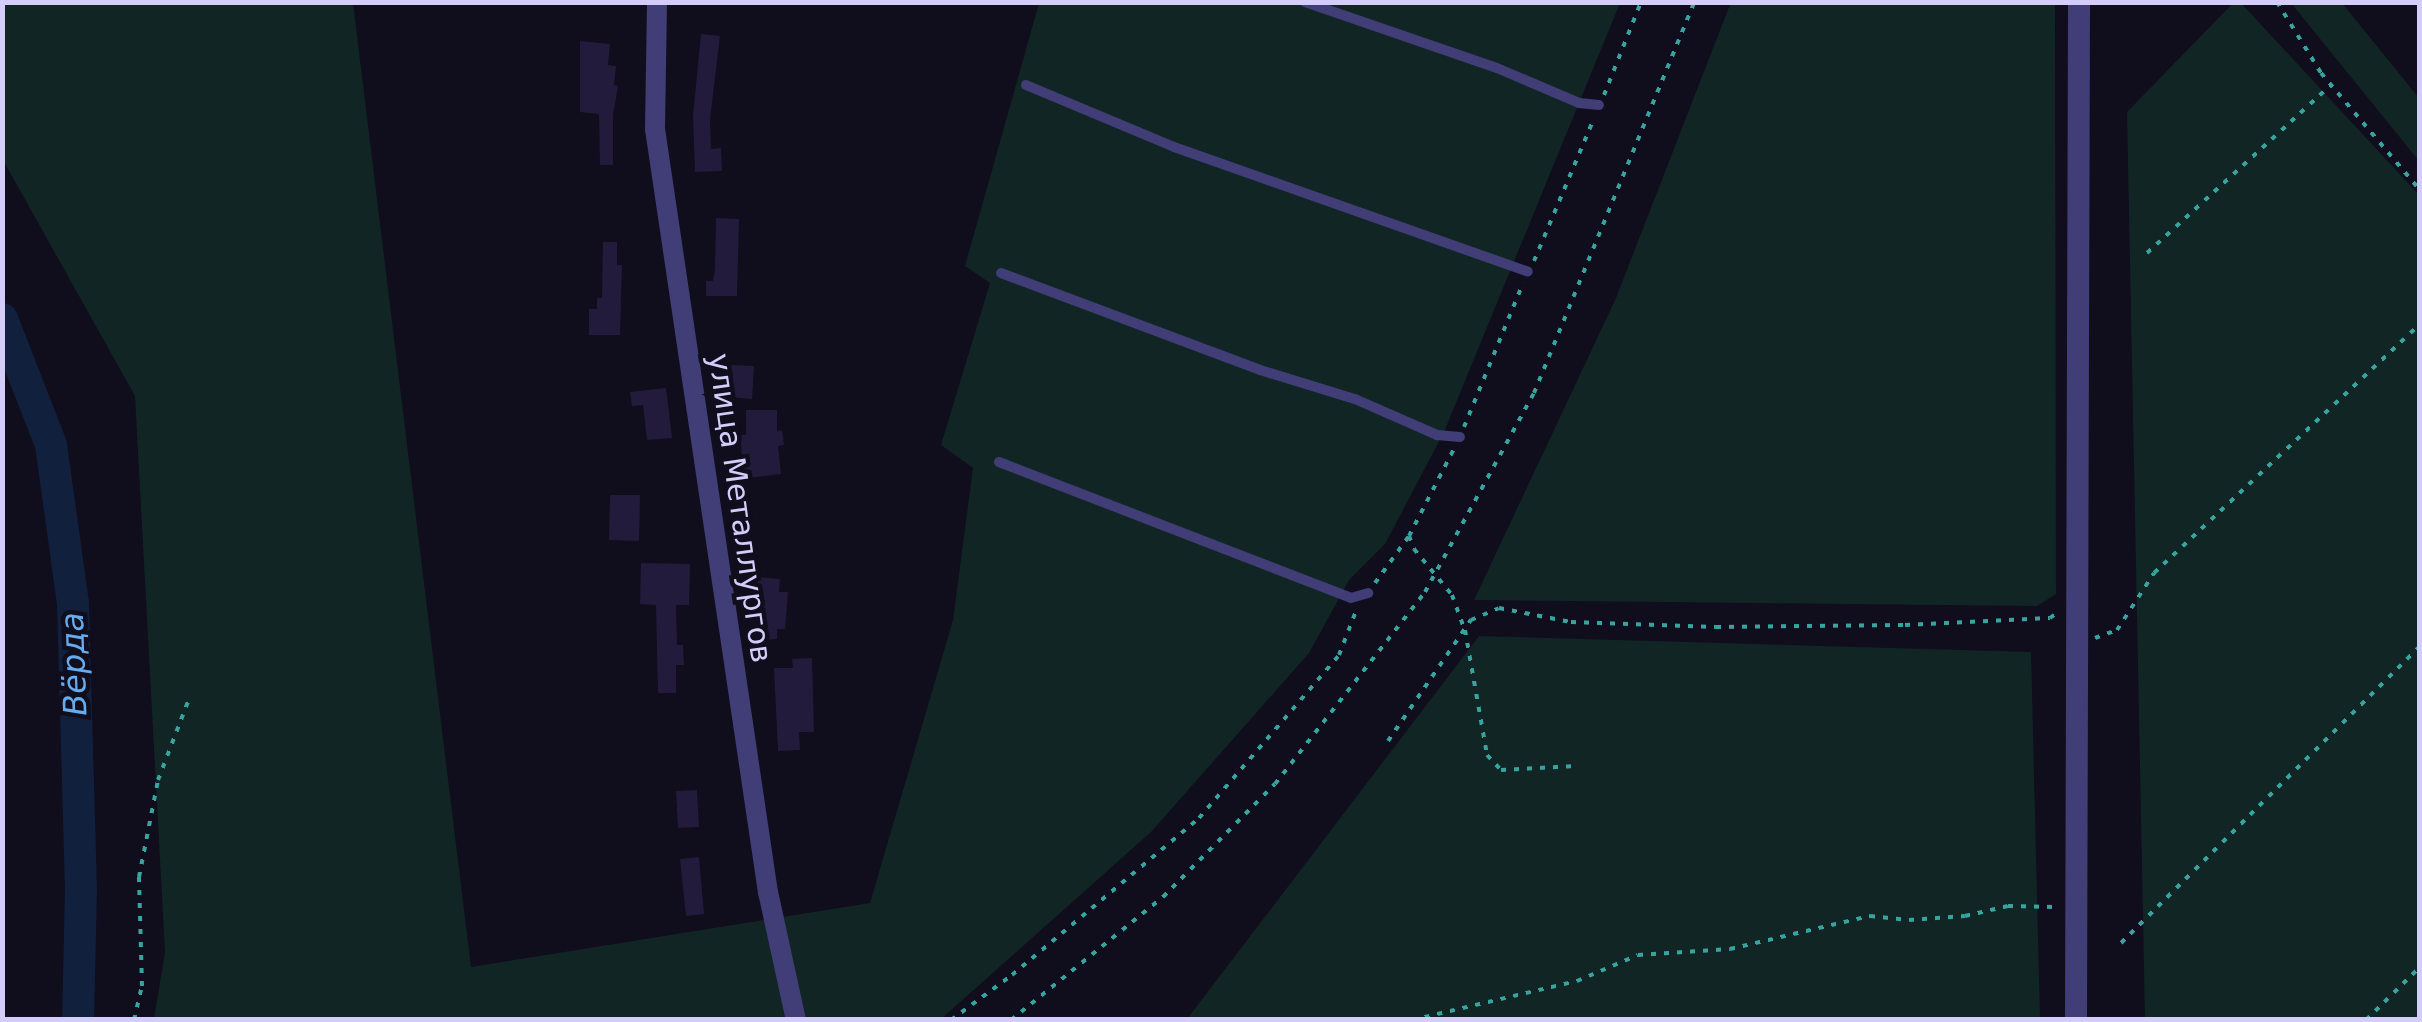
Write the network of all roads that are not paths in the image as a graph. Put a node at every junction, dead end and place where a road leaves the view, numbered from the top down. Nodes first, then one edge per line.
1 (656, 2) edge
2 (1305, 2) edge
3 (2078, 2) edge
4 (1026, 85) dead end
5 (1599, 106) road end
6 (1528, 272) road end
7 (1002, 273) dead end
8 (1460, 437) road end
9 (999, 462) dead end
10 (1368, 593) road end
11 (796, 1020) edge
12 (2076, 1020) edge

1 - 11 street, улица Металлургов
2 - 5 lane
3 - 12 street
4 - 6 lane
7 - 8 lane
9 - 10 lane

